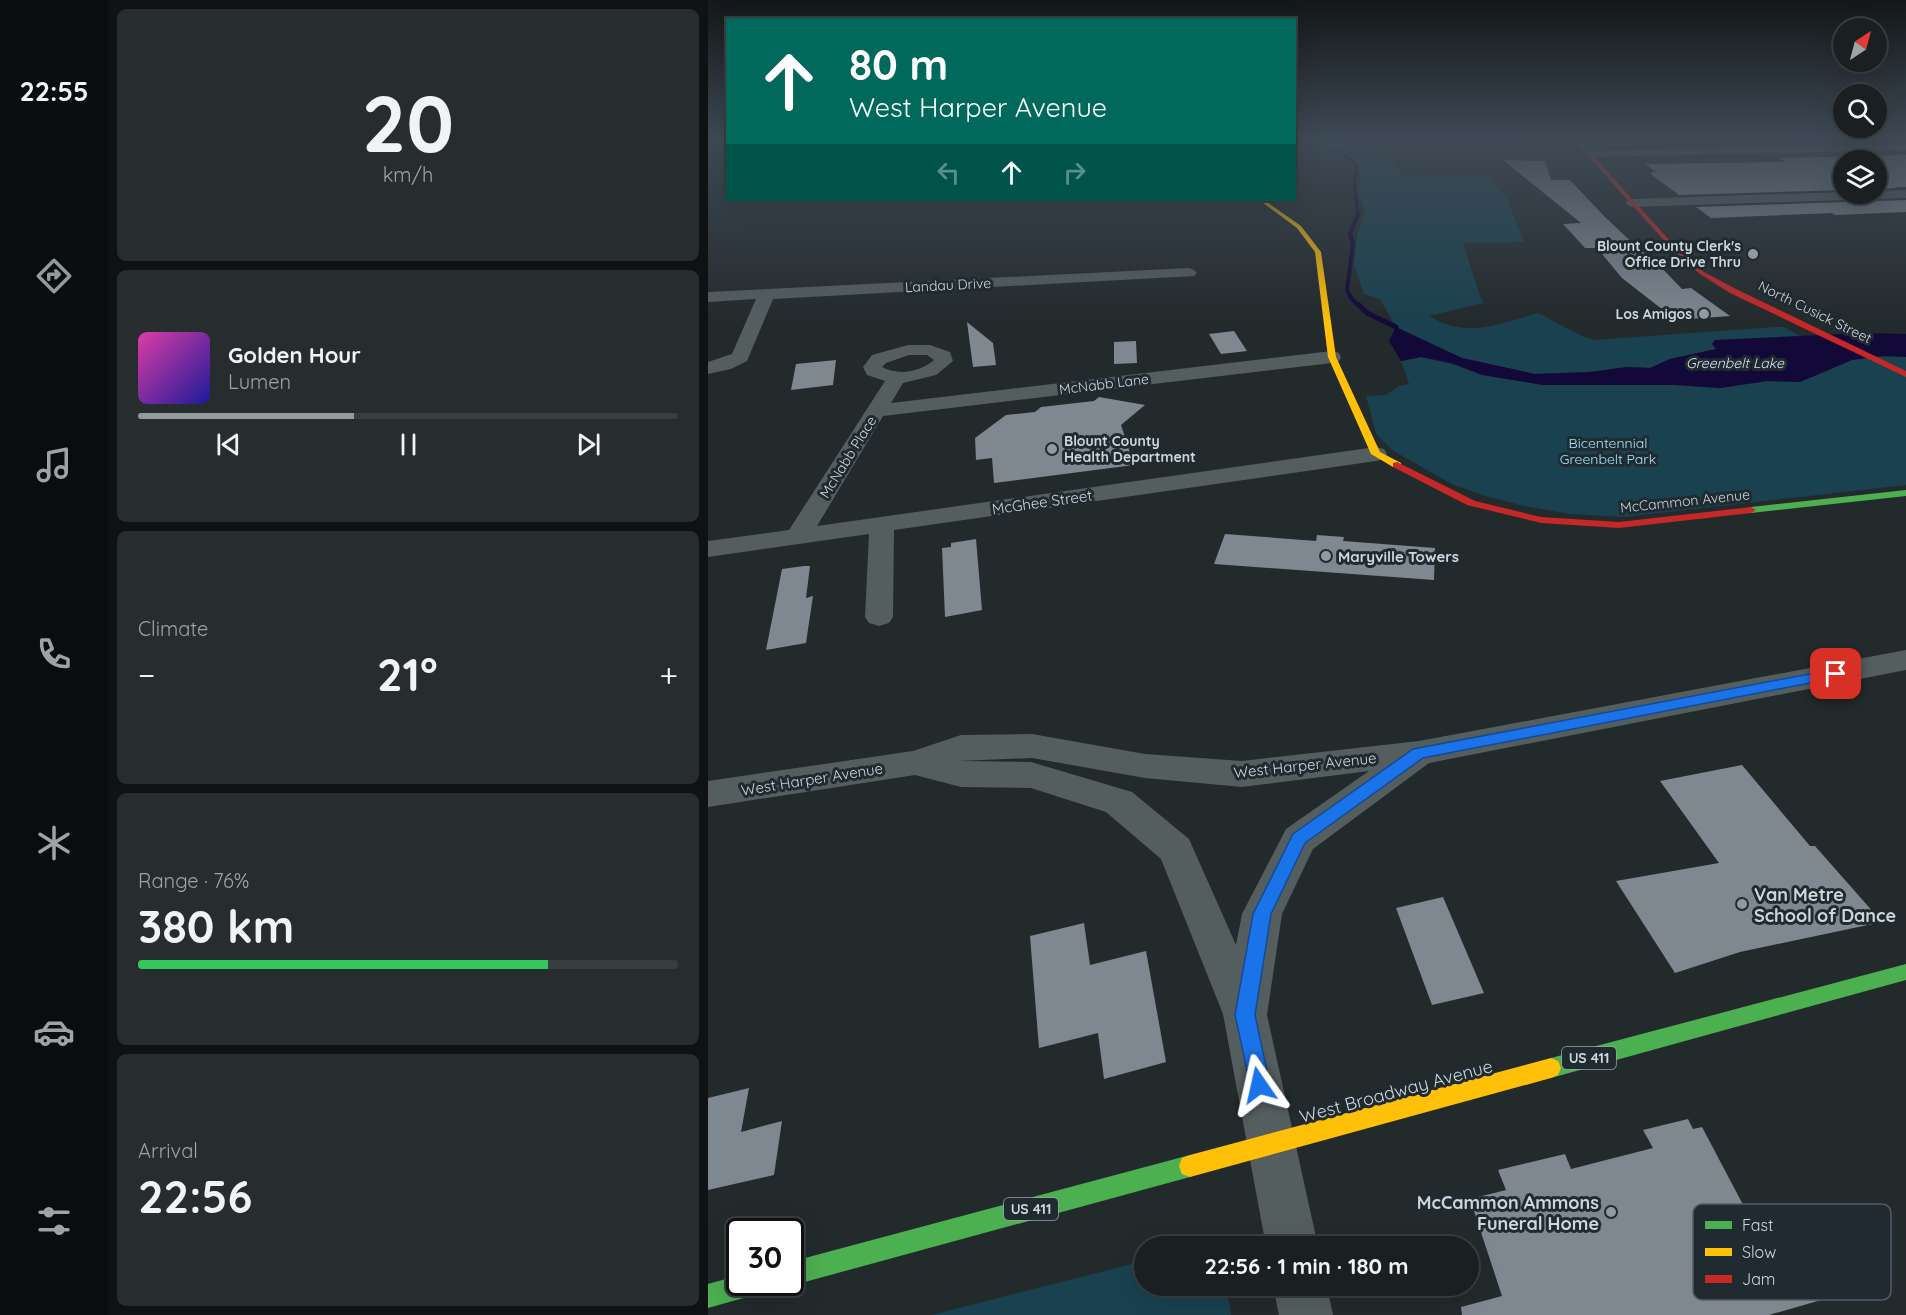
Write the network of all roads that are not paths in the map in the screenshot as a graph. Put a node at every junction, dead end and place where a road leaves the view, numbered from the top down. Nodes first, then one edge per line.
1 (1629, 200) edge
2 (1711, 200) edge
3 (1262, 201) edge
4 (1631, 203) junction
5 (1189, 273) dead end
6 (766, 295) junction
7 (708, 297) edge
8 (1332, 357) junction
9 (708, 368) edge
10 (1901, 372) edge
11 (897, 377) dead end
12 (876, 411) junction
13 (1376, 454) junction
14 (1906, 493) edge
15 (882, 524) junction
16 (798, 536) junction
17 (708, 549) edge
18 (879, 617) dead end
19 (1906, 660) edge
20 (1419, 753) junction
21 (915, 763) junction
22 (708, 794) edge
23 (1906, 972) edge
24 (1245, 1015) junction
25 (1271, 1143) junction
26 (1290, 1236) edge
27 (804, 1270) edge
28 (726, 1291) edge
29 (708, 1296) edge
30 (1302, 1296) edge
31 (1306, 1315) edge

1 - 4 main road, North Cusick Street
2 - 4 street
3 - 8 main road
4 - 10 main road, North Cusick Street
5 - 6 street, Landau Drive
6 - 7 street, Landau Drive
6 - 9 street
8 - 12 street, McNabb Lane
8 - 13 main road
11 - 12 street, McNabb Place
12 - 16 street, McNabb Place
13 - 14 main road, McCammon Avenue
13 - 15 street, McGhee Street
15 - 16 street, McGhee Street
15 - 18 street
16 - 17 street, McGhee Street
19 - 20 street, West Harper Avenue
20 - 21 street, West Harper Avenue
20 - 24 street
21 - 22 street, West Harper Avenue
21 - 24 street, West Harper Avenue
23 - 25 main road, West Broadway Avenue / US 411
24 - 25 street
25 - 26 street
25 - 27 main road, West Broadway Avenue / US 411
28 - 29 main road
30 - 31 street

